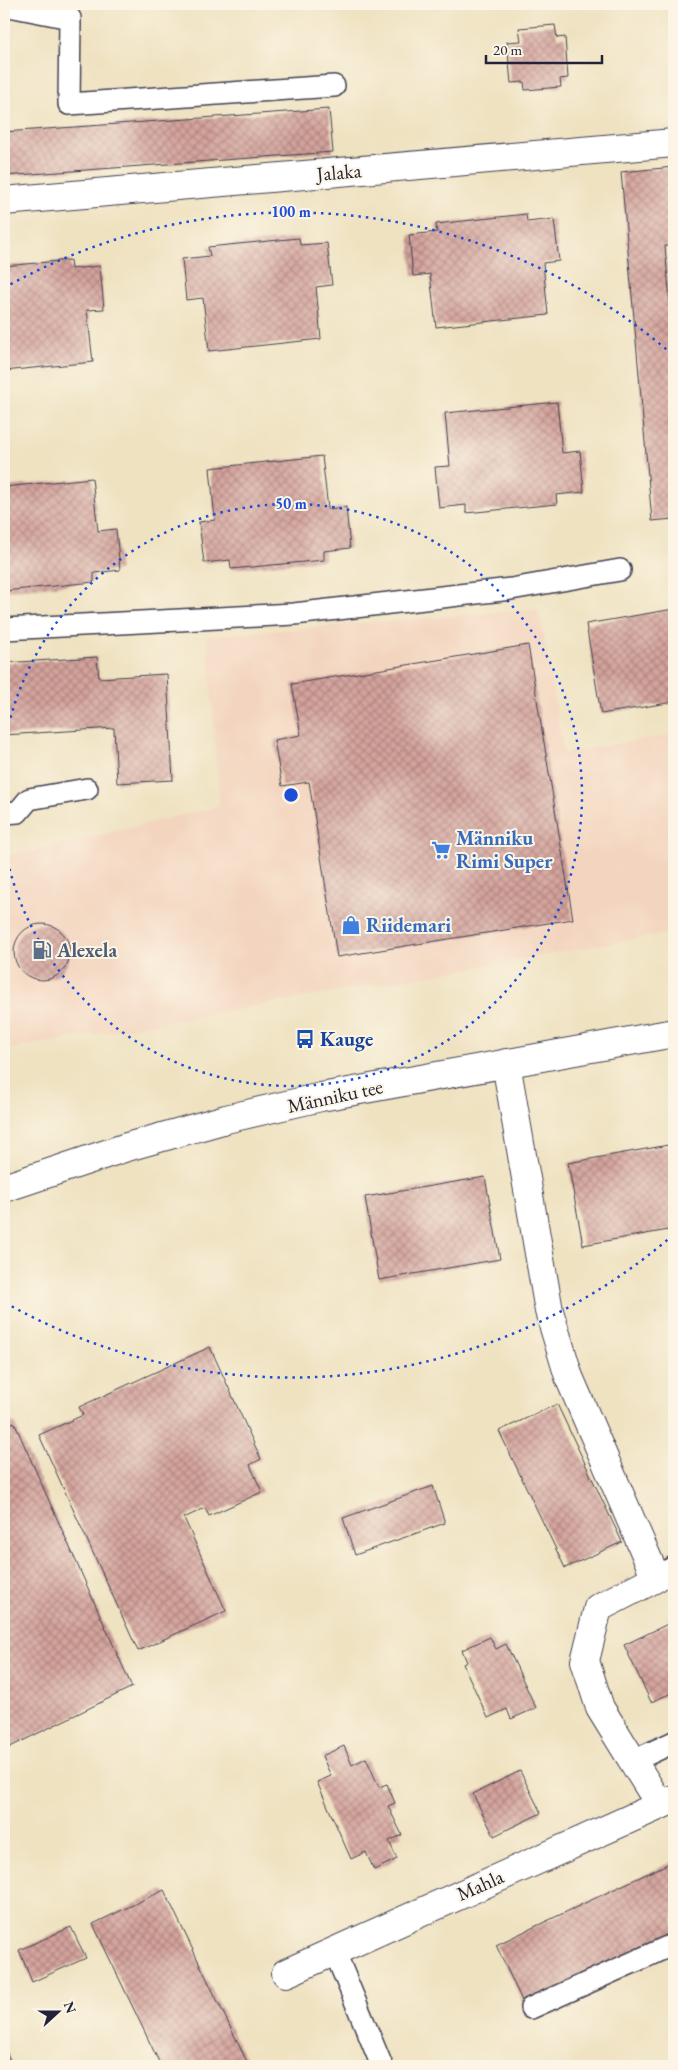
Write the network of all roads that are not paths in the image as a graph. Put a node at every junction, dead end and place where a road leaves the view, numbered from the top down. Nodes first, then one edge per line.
1 (4, 5) edge
2 (334, 86) dead end
3 (674, 143) edge
4 (4, 201) edge
5 (620, 570) dead end
6 (4, 629) edge
7 (87, 789) dead end
8 (4, 813) edge
9 (674, 1033) edge
10 (506, 1063) junction
11 (4, 1188) edge
12 (665, 1573) edge
13 (674, 1742) edge
14 (633, 1762) junction
15 (667, 1802) edge
16 (674, 1944) edge
17 (334, 1950) junction
18 (286, 1972) dead end
19 (531, 2008) dead end
20 (382, 2066) edge

1 - 2 lane
3 - 4 street, Jalaka
5 - 6 lane
7 - 8 lane
9 - 10 street, Männiku tee
10 - 11 street, Männiku tee
10 - 12 street
12 - 14 street
13 - 14 lane
14 - 15 street
15 - 17 street, Mahla
16 - 19 lane
17 - 18 street, Mahla
17 - 20 lane

